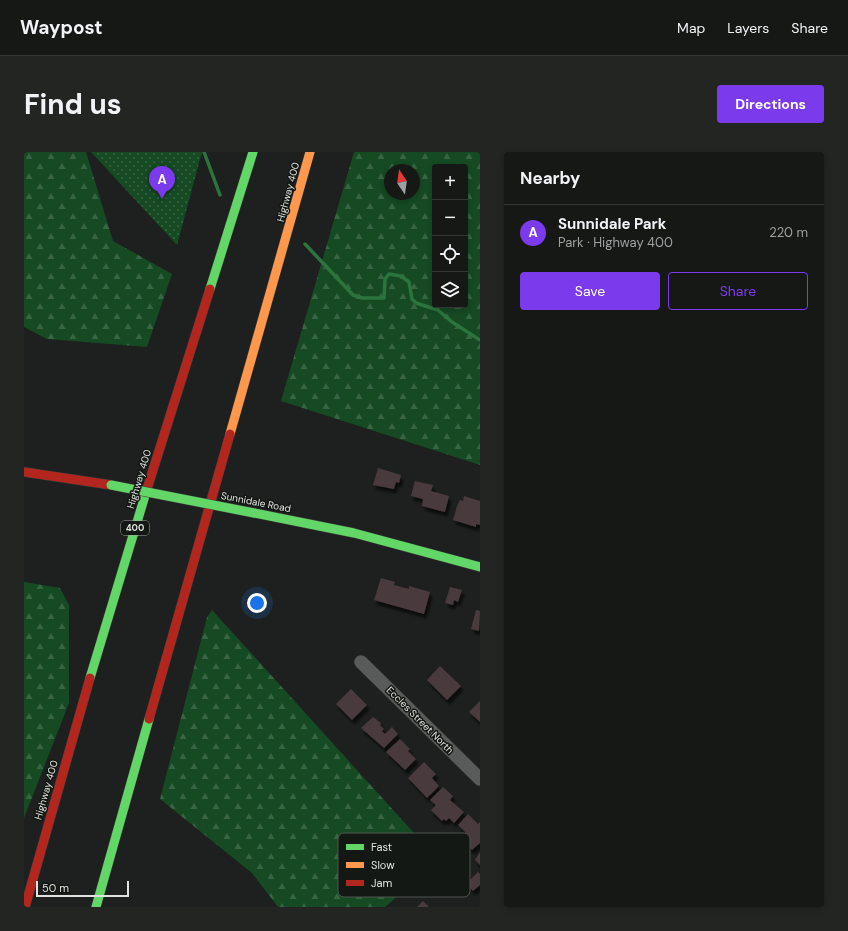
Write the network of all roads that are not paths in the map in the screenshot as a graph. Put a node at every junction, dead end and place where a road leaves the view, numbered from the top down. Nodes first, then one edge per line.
1 (254, 152) edge
2 (310, 152) edge
3 (24, 472) edge
4 (480, 567) edge
5 (361, 662) dead end
6 (480, 779) edge
7 (25, 907) edge
8 (96, 907) edge

1 - 7 main road, Highway 400 / 400
2 - 8 main road, Highway 400
3 - 4 main road, Sunnidale Road, bridge
5 - 6 street, Eccles Street North

